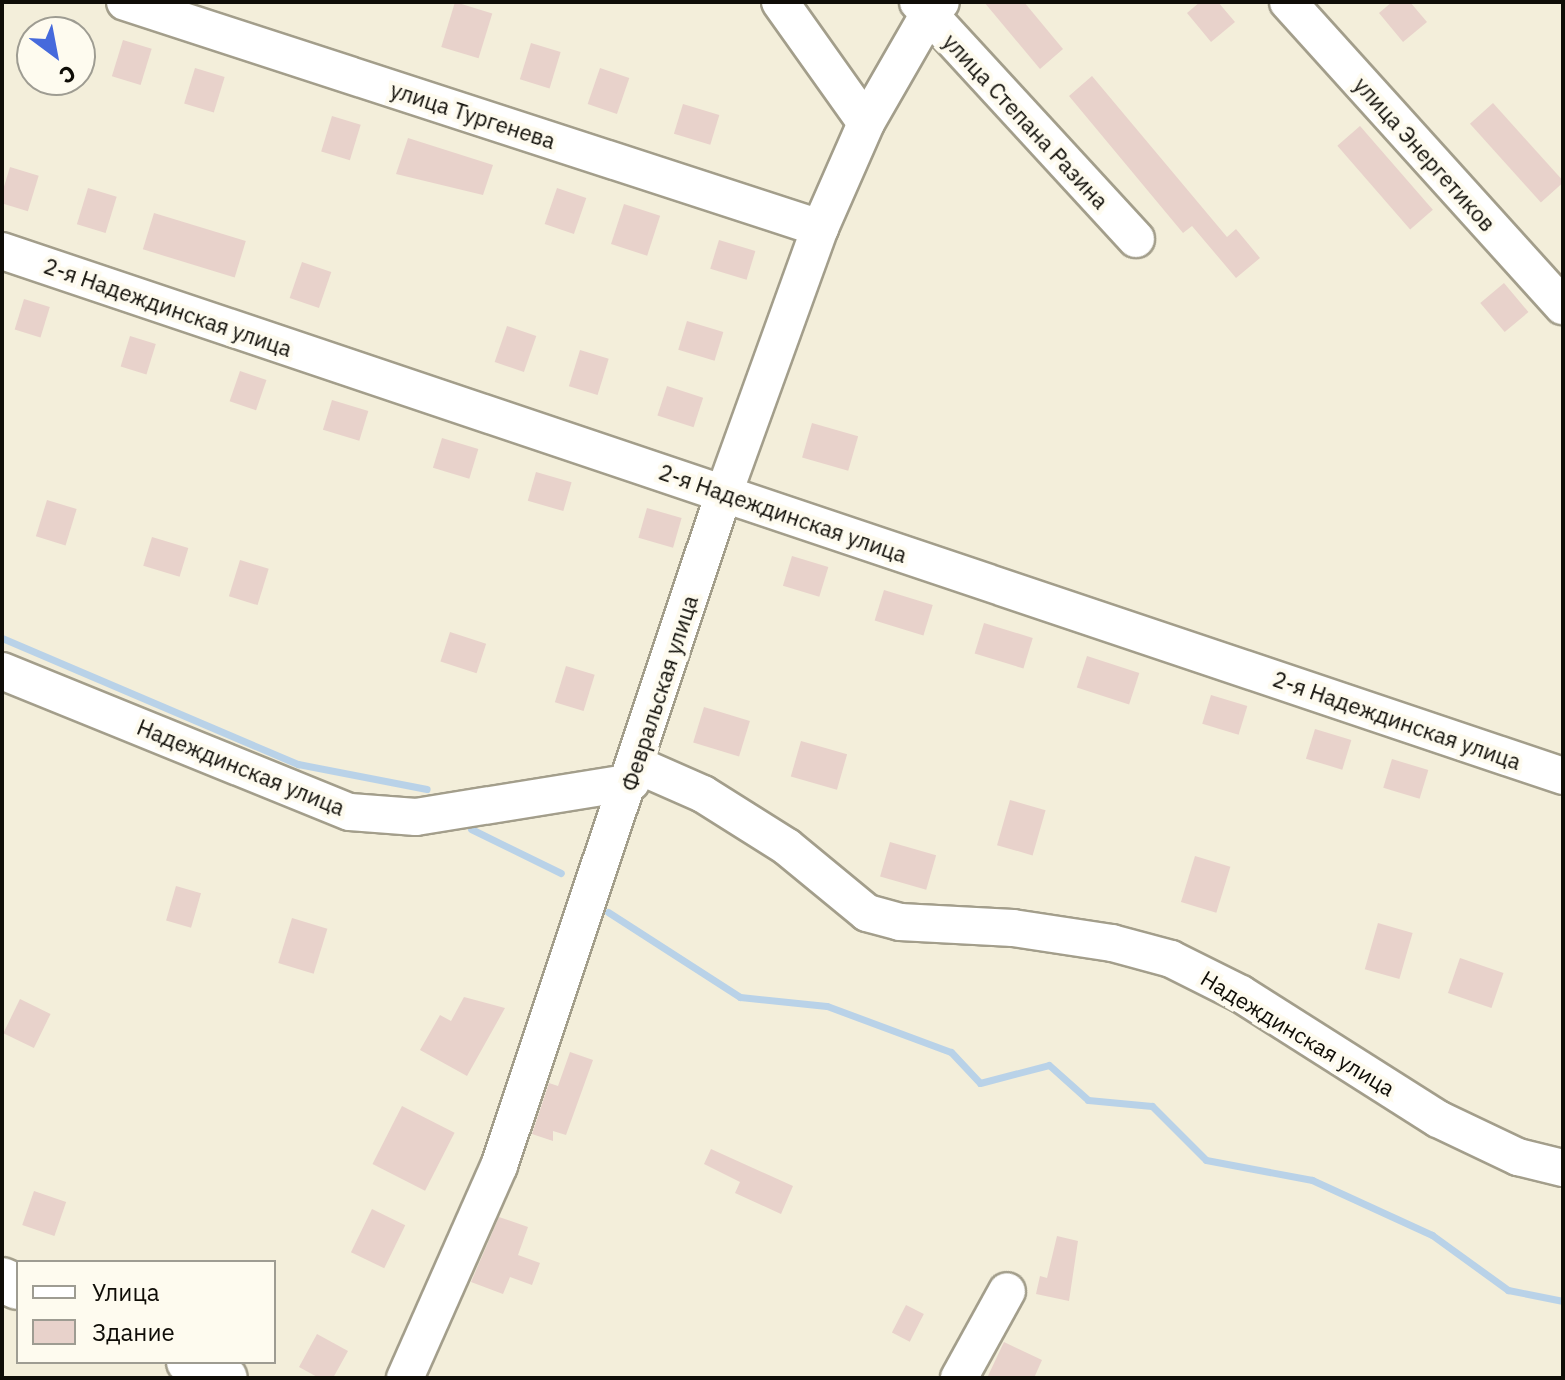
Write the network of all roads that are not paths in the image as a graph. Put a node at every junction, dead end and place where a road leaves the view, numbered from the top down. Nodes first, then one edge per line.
1 (125, 2) edge
2 (780, 2) edge
3 (1288, 2) edge
4 (929, 6) edge
5 (866, 123) junction
6 (820, 228) junction
7 (1136, 239) dead end
8 (2, 251) edge
9 (1563, 306) edge
10 (724, 493) junction
11 (2, 671) edge
12 (634, 773) junction
13 (1563, 776) edge
14 (1563, 1168) edge
15 (1007, 1291) dead end
16 (194, 1364) edge
17 (225, 1378) edge
18 (405, 1378) edge
19 (959, 1378) edge

1 - 6 street, улица Тургенева
2 - 5 street
3 - 9 street, улица Энергетиков
4 - 5 street, Февральская улица
4 - 7 street, улица Степана Разина
5 - 6 street, Февральская улица
6 - 10 street, Февральская улица
8 - 10 street, 2-я Надеждинская улица
10 - 12 street, Февральская улица
10 - 13 street, 2-я Надеждинская улица
11 - 12 street, Надеждинская улица
12 - 14 street, Надеждинская улица
12 - 18 street, Февральская улица
15 - 19 street
16 - 17 main road

